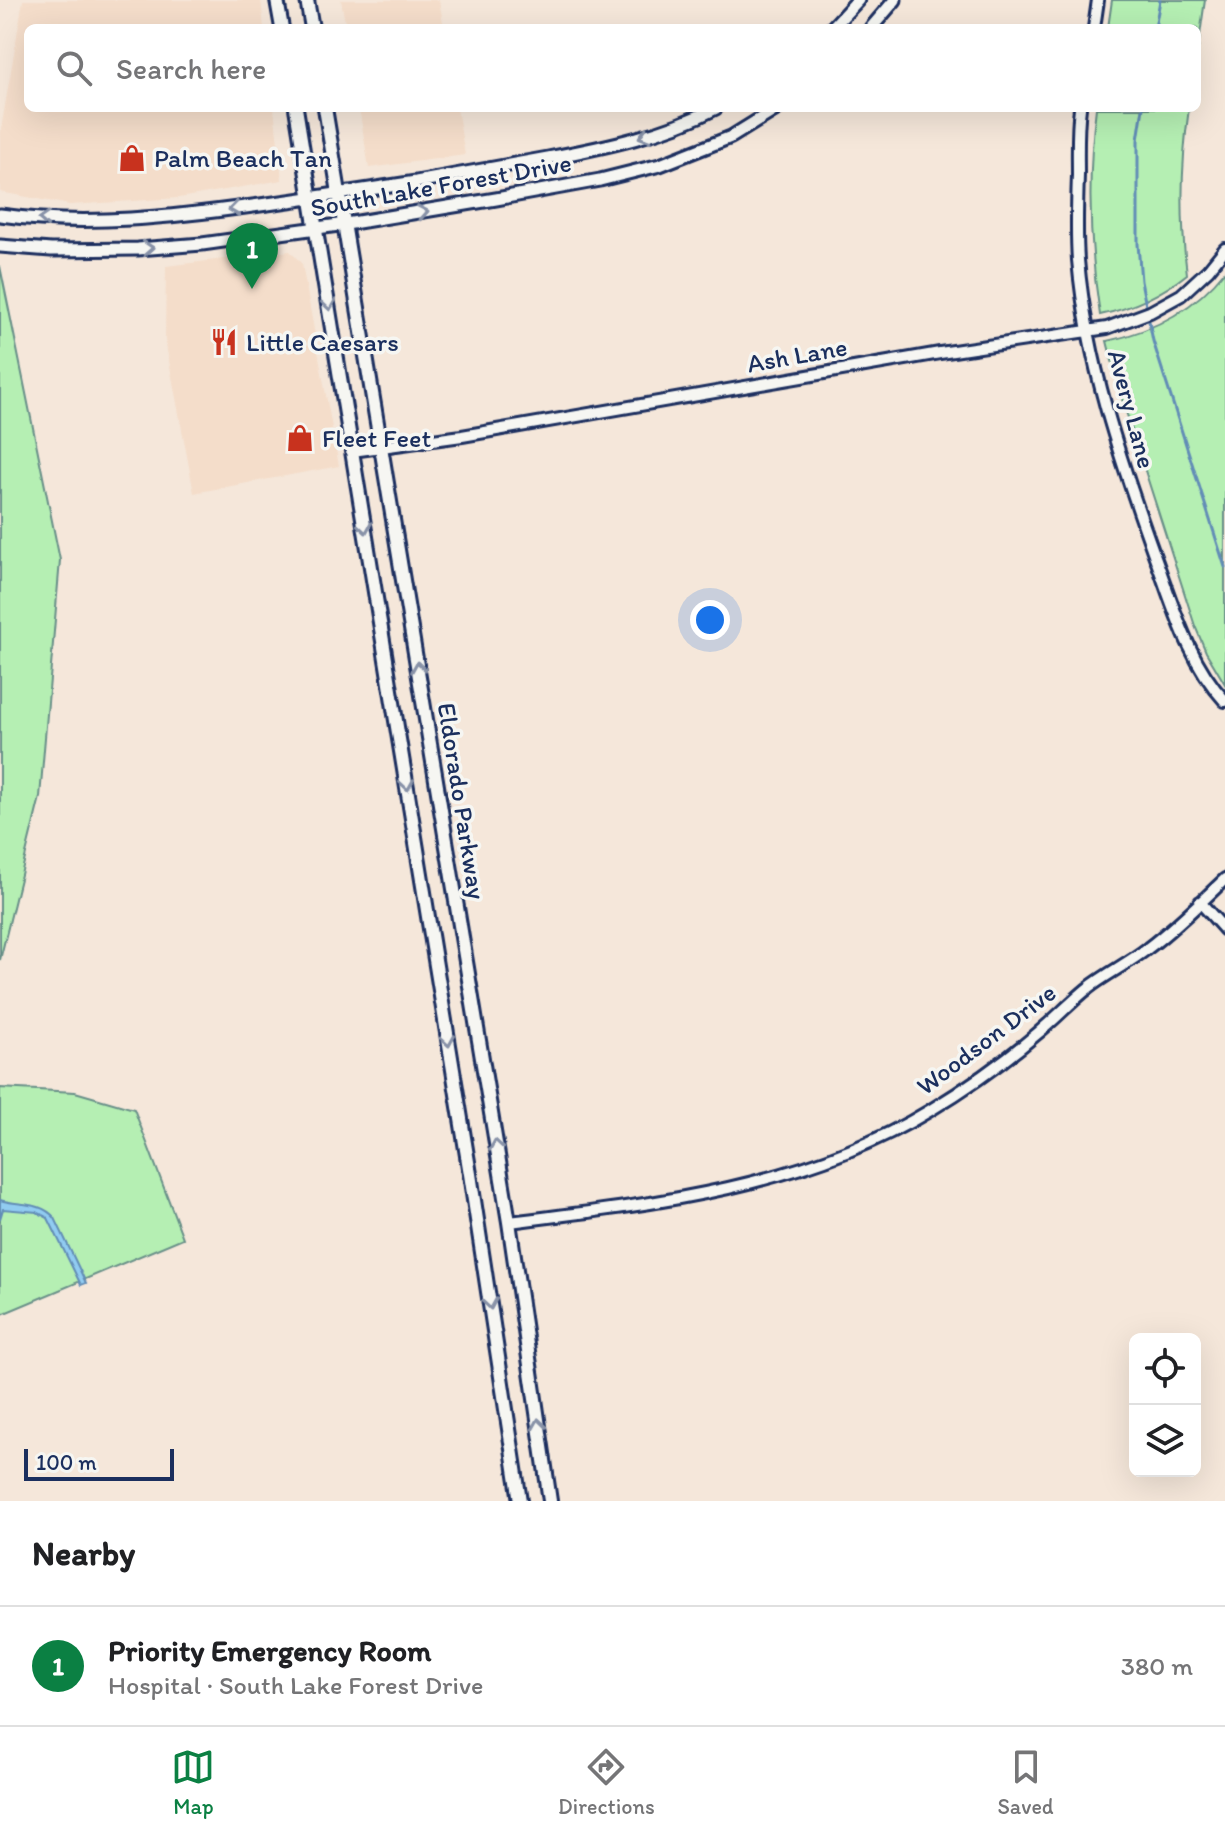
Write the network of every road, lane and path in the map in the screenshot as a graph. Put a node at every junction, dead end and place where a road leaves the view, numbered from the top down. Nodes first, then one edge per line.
1 (277, 0) edge
2 (307, 0) edge
3 (858, 0) edge
4 (895, 0) edge
5 (1098, 0) edge
6 (281, 24) edge
7 (311, 24) edge
8 (836, 24) edge
9 (874, 24) edge
10 (1095, 24) edge
11 (297, 112) edge
12 (326, 112) edge
13 (707, 112) edge
14 (772, 112) edge
15 (1080, 112) edge
16 (340, 194) junction
17 (312, 198) junction
18 (0, 215) edge
19 (346, 224) junction
20 (317, 228) junction
21 (0, 246) edge
22 (1225, 249) edge
23 (1088, 331) junction
24 (382, 447) junction
25 (352, 451) junction
26 (1225, 701) edge
27 (1225, 879) edge
28 (1200, 902) junction
29 (1225, 930) edge
30 (509, 1222) junction
31 (520, 1501) edge
32 (550, 1501) edge

1 - 6 main road
2 - 7 main road
3 - 8 main road
4 - 9 main road
5 - 10 street
11 - 17 main road, Eldorado Parkway
12 - 16 main road, Eldorado Parkway
13 -> 16 main road, South Lake Forest Drive
19 -> 14 main road, South Lake Forest Drive
15 - 23 street, Avery Lane
16 - 17 main road, South Lake Forest Drive
16 - 19 main road, Eldorado Parkway
17 -> 18 main road, South Lake Forest Drive
17 - 20 main road, Eldorado Parkway
19 - 20 main road, South Lake Forest Drive
19 - 24 main road, Eldorado Parkway
21 -> 20 main road, South Lake Forest Drive
20 -> 25 main road, Eldorado Parkway
22 - 23 street, Ash Lane
23 - 24 street, Ash Lane
23 - 26 street, Avery Lane
24 - 25 street, Ash Lane
30 -> 24 main road, Eldorado Parkway
25 -> 31 main road, Eldorado Parkway
27 - 28 street, Woodson Drive
28 - 29 street
28 - 30 street, Woodson Drive
32 -> 30 main road, Eldorado Parkway

